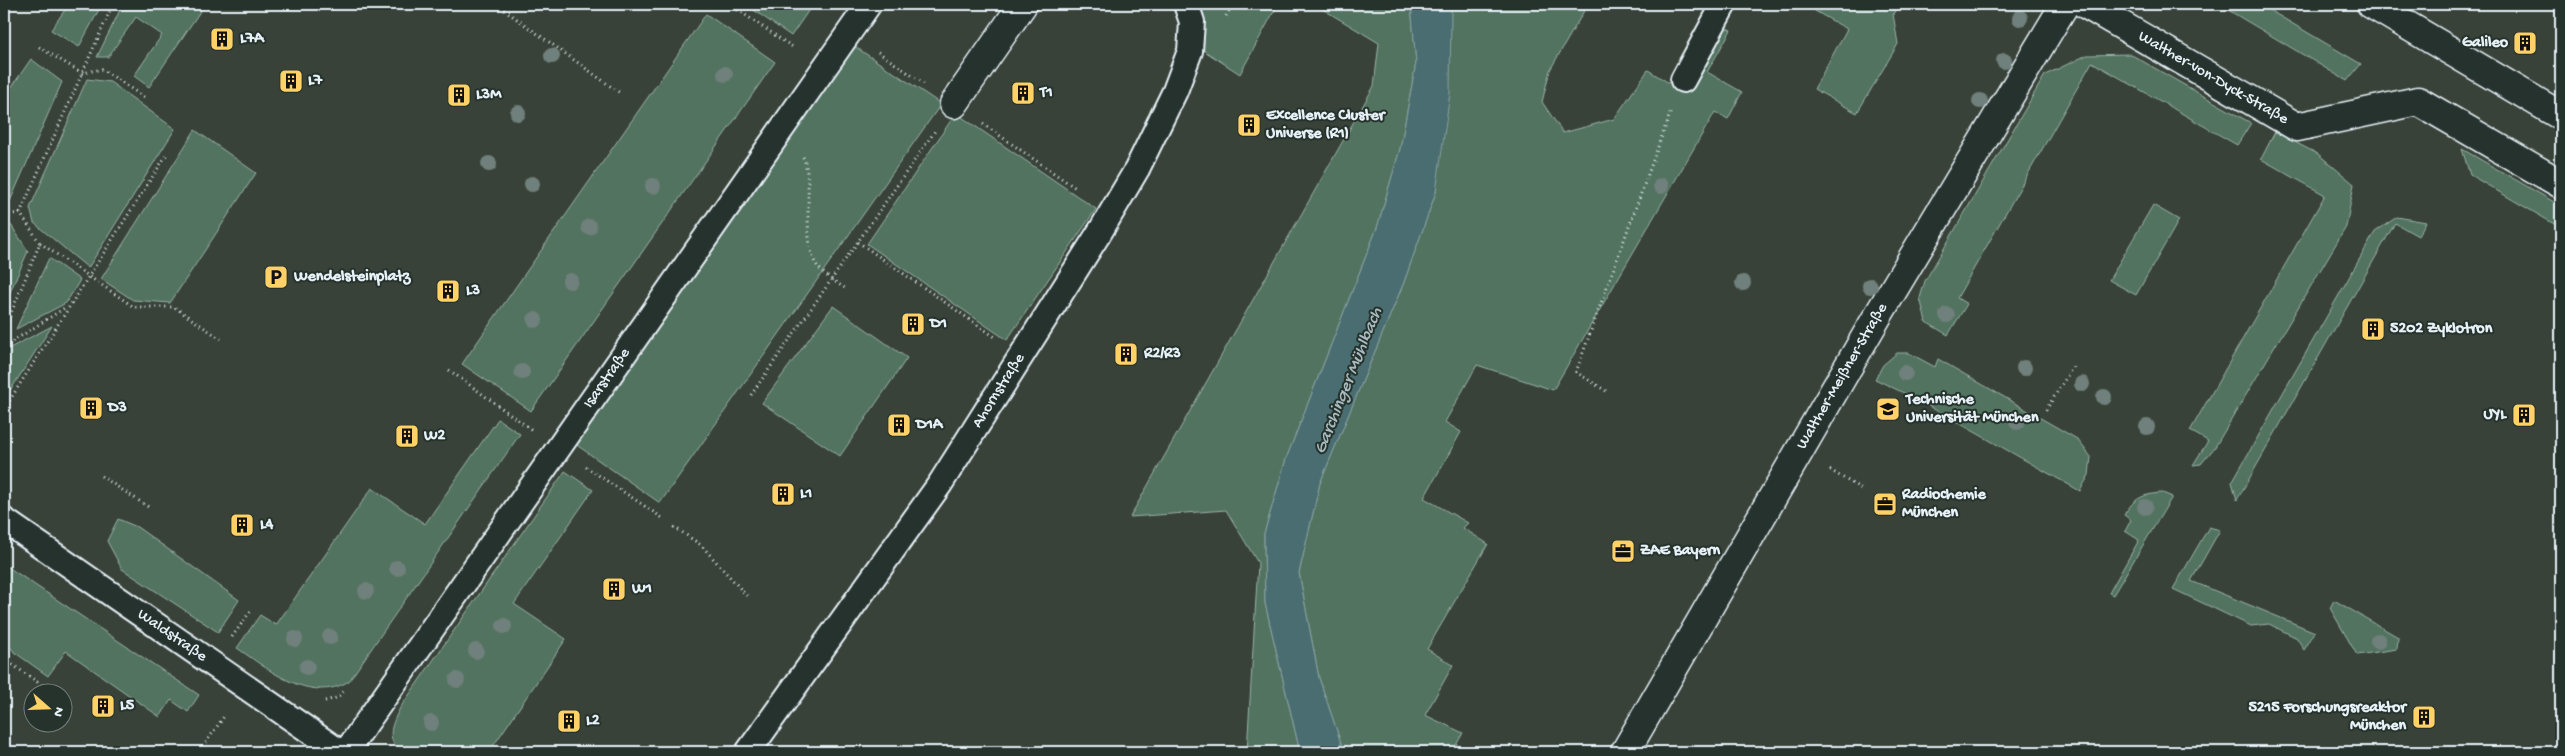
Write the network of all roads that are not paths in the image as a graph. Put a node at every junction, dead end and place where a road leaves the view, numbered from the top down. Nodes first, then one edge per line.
1 (869, 4) edge
2 (1023, 4) edge
3 (1186, 4) edge
4 (1724, 4) edge
5 (2065, 4) edge
6 (2085, 4) edge
7 (2371, 4) edge
8 (1683, 80) road end
9 (954, 104) road end
10 (2561, 116) edge
11 (2561, 184) edge
12 (4, 520) edge
13 (340, 752) edge
14 (346, 752) edge
15 (748, 752) edge
16 (1625, 752) edge

1 - 14 lane, Isarstraße
2 - 9 street
3 - 15 lane, Ahornstraße
4 - 8 lane
5 - 16 street, Walther-Meißner-Straße
6 - 11 street, Walther-von-Dyck-Straße
7 - 10 street
12 - 13 lane, Waldstraße

